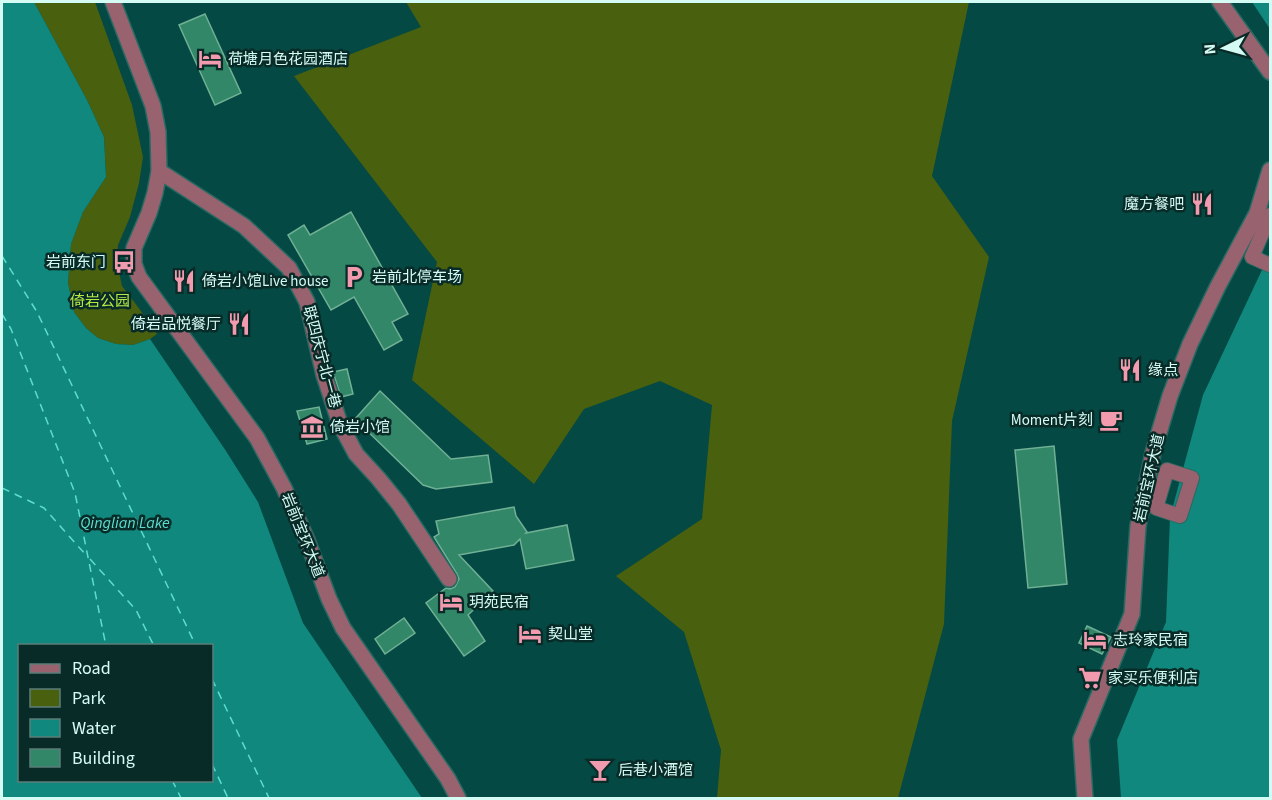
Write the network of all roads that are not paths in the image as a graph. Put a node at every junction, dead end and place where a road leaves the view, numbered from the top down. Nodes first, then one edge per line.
1 (113, 2) edge
2 (1220, 2) edge
3 (1270, 72) edge
4 (1270, 170) edge
5 (159, 171) junction
6 (1270, 215) edge
7 (1270, 265) edge
8 (449, 579) dead end
9 (459, 798) edge
10 (1085, 798) edge

1 - 5 street
2 - 3 street
4 - 10 street, 岩前宝环大道
5 - 8 street, 联四庆宁北一巷
5 - 9 street, 岩前宝环大道
6 - 7 street

